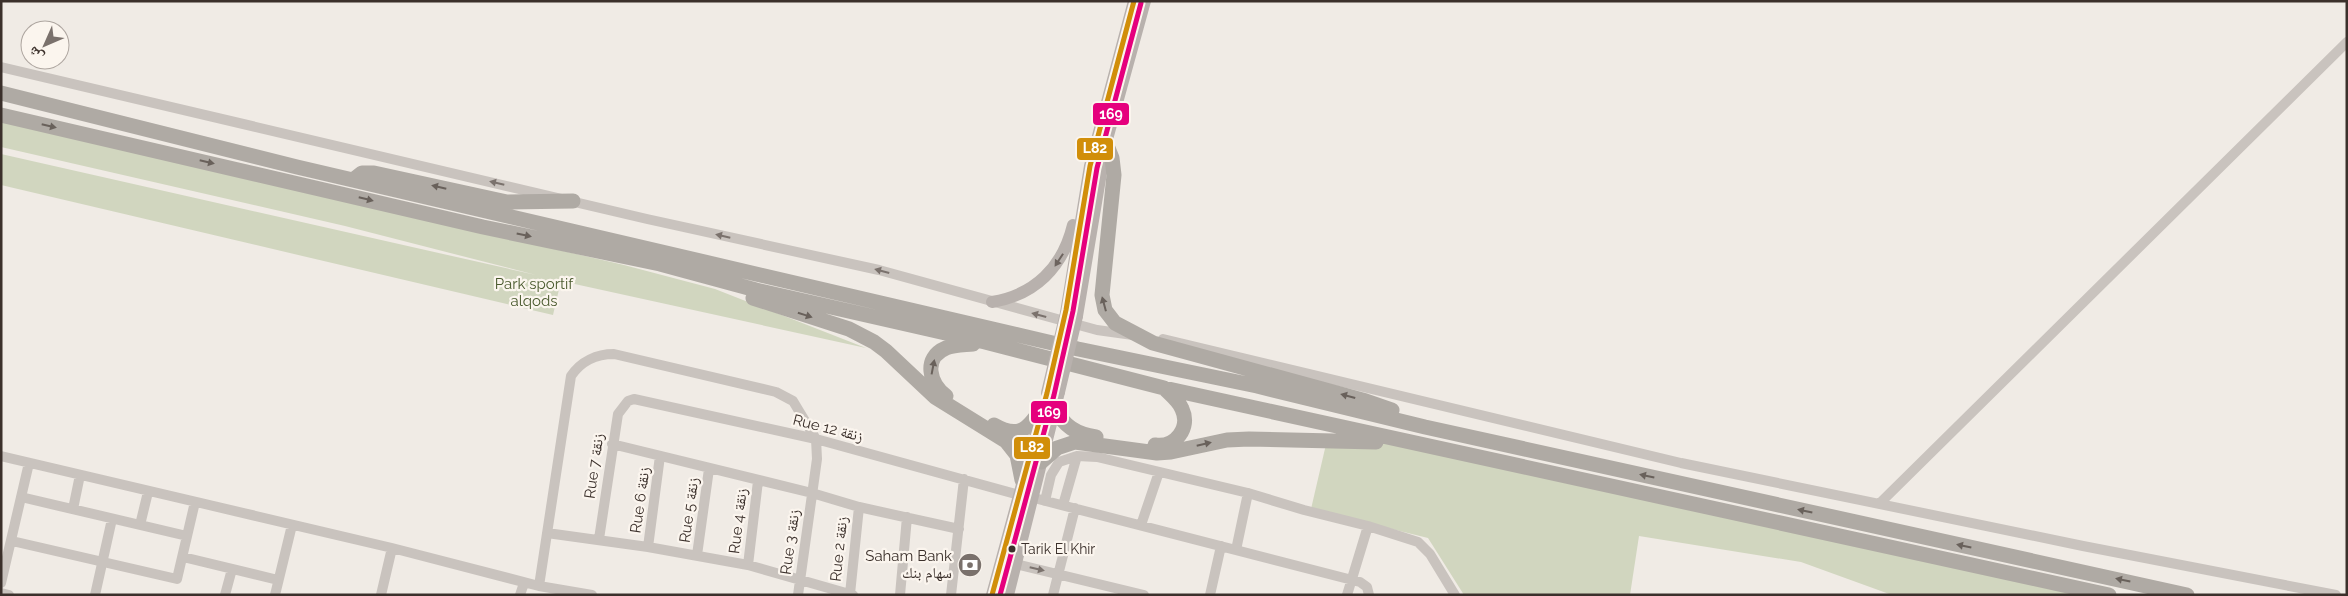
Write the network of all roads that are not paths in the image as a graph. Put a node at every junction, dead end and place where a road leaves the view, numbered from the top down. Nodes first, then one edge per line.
1 (1134, 1) edge
2 (1145, 1) edge
3 (2347, 42) edge
4 (1, 67) edge
5 (1, 93) edge
6 (1, 115) edge
7 (1104, 115) junction
8 (1106, 143) junction
9 (354, 180) junction
10 (573, 201) junction
11 (660, 264) junction
12 (992, 302) junction
13 (1072, 314) junction
14 (1137, 336) junction
15 (985, 342) junction
16 (1164, 388) junction
17 (1051, 400) junction
18 (628, 401) joint
19 (1425, 427) junction
20 (816, 440) junction
21 (612, 444) junction
22 (1, 456) edge
23 (660, 456) junction
24 (1077, 456) junction
25 (1035, 461) junction
26 (30, 463) junction
27 (1528, 468) junction
28 (710, 469) junction
29 (1159, 472) junction
30 (80, 475) junction
31 (964, 479) junction
32 (1022, 480) junction
33 (758, 481) junction
34 (148, 492) junction
35 (812, 493) junction
36 (1248, 493) junction
37 (1018, 495) junction
38 (21, 498) junction
39 (1039, 499) junction
40 (195, 502) junction
41 (1879, 504) junction
42 (1062, 505) junction
43 (859, 507) junction
44 (1075, 508) junction
45 (73, 509) junction
46 (907, 516) junction
47 (112, 519) junction
48 (140, 525) junction
49 (292, 525) junction
50 (1141, 525) junction
51 (1368, 526) junction
52 (959, 529) junction
53 (547, 533) junction
54 (187, 536) junction
55 (599, 539) junction
56 (12, 541) junction
57 (1221, 546) junction
58 (648, 547) junction
59 (392, 548) junction
60 (1236, 550) junction
61 (697, 555) junction
62 (183, 557) junction
63 (102, 562) junction
64 (1016, 564) junction
65 (748, 565) junction
66 (232, 569) junction
67 (1058, 574) junction
68 (800, 579) junction
69 (278, 580) junction
70 (1352, 580) junction
71 (1, 583) edge
72 (524, 583) junction
73 (539, 586) junction
74 (1, 593) edge
75 (585, 594) edge
76 (851, 594) edge
77 (9, 595) edge
78 (95, 595) edge
79 (225, 595) edge
80 (275, 595) edge
81 (381, 595) edge
82 (520, 595) edge
83 (798, 595) edge
84 (900, 595) edge
85 (951, 595) edge
86 (992, 595) edge
87 (1008, 595) edge
88 (1053, 595) edge
89 (1144, 595) edge
90 (1210, 595) edge
91 (1347, 595) edge
92 (1369, 595) edge
93 (1455, 595) edge
94 (2109, 595) edge
95 (2187, 595) edge
96 (2336, 595) edge

1 - 7 main road
2 - 8 main road
3 - 41 street
10 -> 4 street
5 - 9 highway
6 -> 11 highway
7 -> 12 main road
7 - 13 main road
8 - 13 main road
14 -> 8 highway
10 -> 9 highway
9 - 19 highway
12 -> 10 street
11 - 15 highway
11 -> 32 highway
14 -> 12 street
13 - 17 main road, bridge
19 -> 14 highway
14 - 41 street
15 - 16 highway
17 -> 15 highway
16 - 17 highway
16 - 27 highway
17 - 25 main road
18 - 20 street, Rue 12 زنقة
18 - 21 street, Rue 7 زنقة
95 -> 19 highway
20 - 31 street, Rue 12 زنقة
20 - 35 street, Rue 3 زنقة
20 - 53 street
21 - 23 street
21 - 55 street, Rue 7 زنقة
22 - 26 street
23 - 28 street
23 - 58 street, Rue 6 زنقة
24 - 29 street
24 - 39 street
24 - 42 street
25 -> 27 highway
25 - 32 main road
25 - 39 main road
26 - 30 street
26 - 38 street
27 - 94 highway
28 - 33 street
28 - 61 street, Rue 5 زنقة
29 - 36 street
29 - 50 street
30 - 34 street
30 - 45 street
31 - 37 street, Rue 12 زنقة
31 - 52 street
32 - 37 main road
33 - 35 street
33 - 65 street, Rue 4 زنقة
34 - 40 street
34 - 48 street
35 - 43 street
35 - 68 street, Rue 3 زنقة
36 - 51 street
36 - 60 street
37 - 86 main road
38 - 45 street
38 - 56 street
39 - 42 street
39 - 64 main road
40 - 49 street
40 - 54 street
41 - 96 street
42 - 44 street
43 - 46 street
43 - 76 street, Rue 2 زنقة
44 - 50 street
44 - 67 street
45 - 47 street
46 - 52 street
46 - 84 street
47 - 48 street
47 - 63 street
48 - 54 street
49 - 59 street
49 - 69 street
50 - 57 street
51 - 70 street
51 - 93 street
52 - 85 street
53 - 55 street
53 - 73 street
54 - 62 street
55 - 58 street
56 - 63 street
56 - 71 street
57 - 60 street
57 - 90 street
58 - 61 street
59 - 72 street
59 - 81 street
60 - 70 street
61 - 65 street
62 - 63 street
62 - 66 street
63 - 78 street
64 -> 67 street
64 - 87 main road
65 - 68 street
66 - 69 street
66 - 79 street
67 - 88 street
67 - 89 street
68 - 76 street
68 - 83 street, Rue 3 زنقة
69 - 80 street
70 - 91 street
70 - 92 street
72 - 73 street
72 - 82 street
73 - 75 street
74 - 77 street

